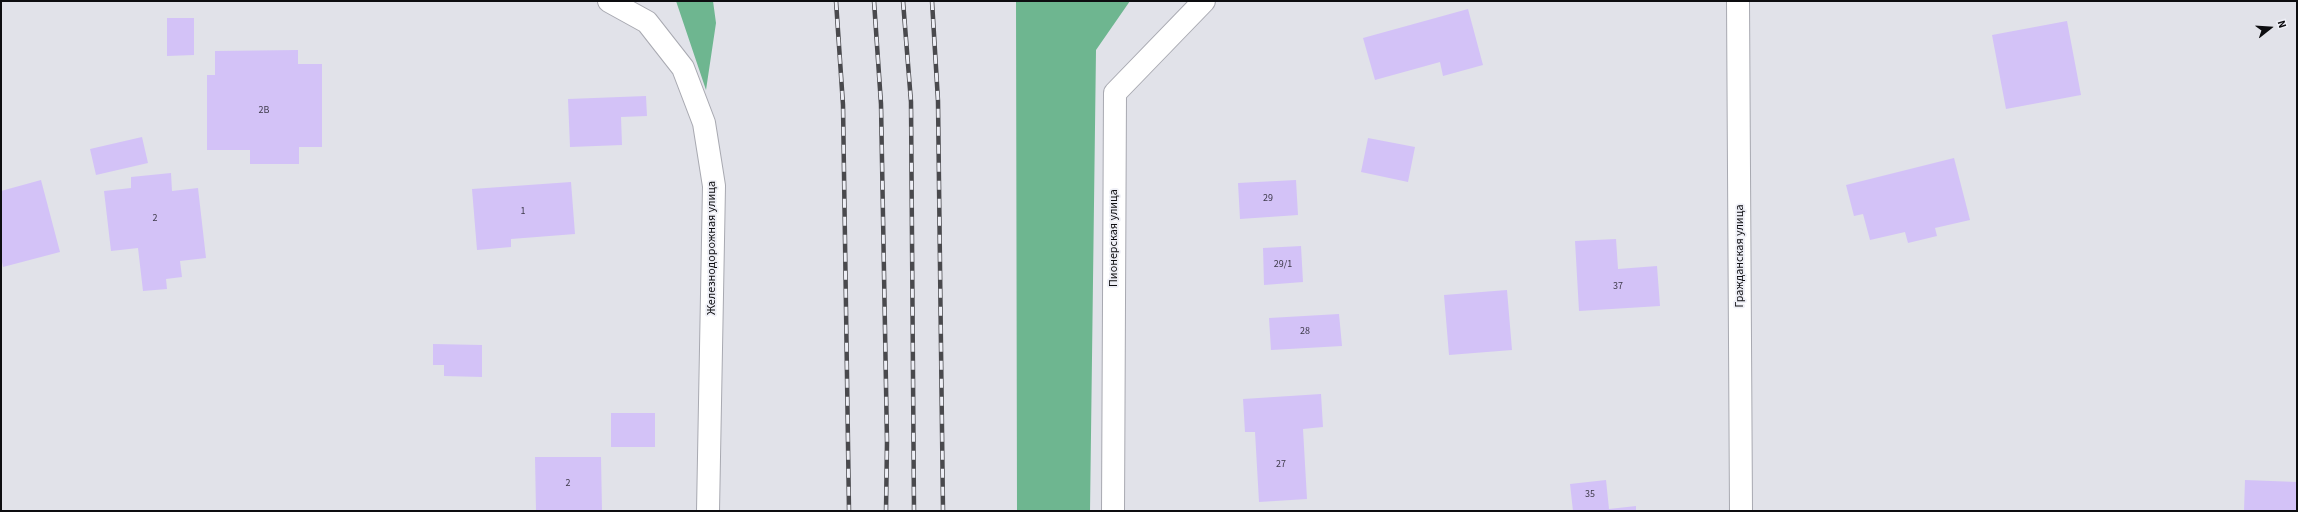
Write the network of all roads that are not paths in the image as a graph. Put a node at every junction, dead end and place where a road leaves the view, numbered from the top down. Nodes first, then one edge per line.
1 (609, 1) edge
2 (1204, 1) edge
3 (1738, 1) edge
4 (708, 511) edge
5 (1113, 511) edge
6 (1741, 511) edge

1 - 4 street, Железнодорожная улица
2 - 5 street, Пионерская улица
3 - 6 street, Гражданская улица

